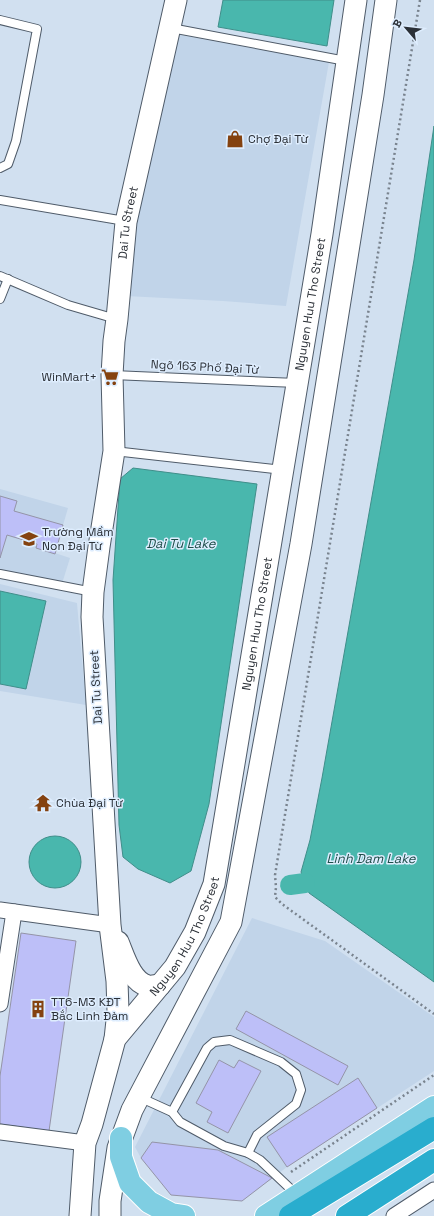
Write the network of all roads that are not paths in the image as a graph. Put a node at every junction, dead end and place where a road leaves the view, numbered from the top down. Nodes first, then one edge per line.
1 (176, 0) edge
2 (356, 0) edge
3 (386, 0) edge
4 (0, 20) edge
5 (169, 28) junction
6 (347, 61) junction
7 (0, 168) edge
8 (0, 200) edge
9 (126, 222) junction
10 (0, 276) edge
11 (8, 279) junction
12 (0, 299) edge
13 (117, 319) junction
14 (112, 375) junction
15 (298, 383) junction
16 (293, 410) junction
17 (322, 414) junction
18 (114, 451) junction
19 (284, 470) junction
20 (0, 574) edge
21 (93, 592) junction
22 (7, 911) edge
23 (110, 925) junction
24 (160, 985) junction
25 (0, 1004) edge
26 (116, 1039) junction
27 (139, 1096) junction
28 (434, 1107) edge
29 (172, 1112) junction
30 (434, 1128) edge
31 (0, 1132) edge
32 (121, 1138) junction
33 (85, 1143) junction
34 (248, 1153) junction
35 (434, 1160) edge
36 (290, 1189) junction
37 (434, 1190) edge
38 (80, 1216) edge
39 (110, 1216) edge
40 (184, 1216) edge
41 (266, 1216) edge
42 (290, 1216) edge
43 (347, 1216) edge
44 (394, 1216) edge

1 - 5 main road, Dai Tu Street
2 - 6 main road, Nguyen Huu Tho Street
3 - 17 main road
4 - 7 lane
5 - 6 lane
5 - 9 main road, Dai Tu Street
6 - 15 main road, Nguyen Huu Tho Street
8 - 9 lane
9 - 13 main road, Dai Tu Street
10 - 11 lane
11 - 12 lane
11 - 13 lane
13 - 14 main road, Dai Tu Street
14 - 15 lane, Ngõ 163 Phố Đại Từ
14 - 18 main road, Dai Tu Street
15 - 16 main road, Nguyen Huu Tho Street
16 - 17 main road
16 - 19 main road, Nguyen Huu Tho Street
17 - 27 main road
18 - 19 lane
18 - 21 main road, Dai Tu Street
19 - 24 main road, Nguyen Huu Tho Street
20 - 21 lane
21 - 23 main road, Dai Tu Street
22 - 23 street
22 - 25 street
23 - 24 main road
23 - 26 main road, Dai Tu Street
24 - 26 main road, Nguyen Huu Tho Street
26 - 33 main road, Nguyen Huu Tho Street
27 - 29 lane
27 - 32 main road
28 - 36 main road
29 - 34 lane
29 - 34 lane
30 - 42 highway
31 - 33 street
32 - 39 main road
32 - 40 main road
33 - 38 main road, Nguyen Huu Tho Street
34 - 36 lane
35 - 43 highway
36 - 41 main road
37 - 44 street

